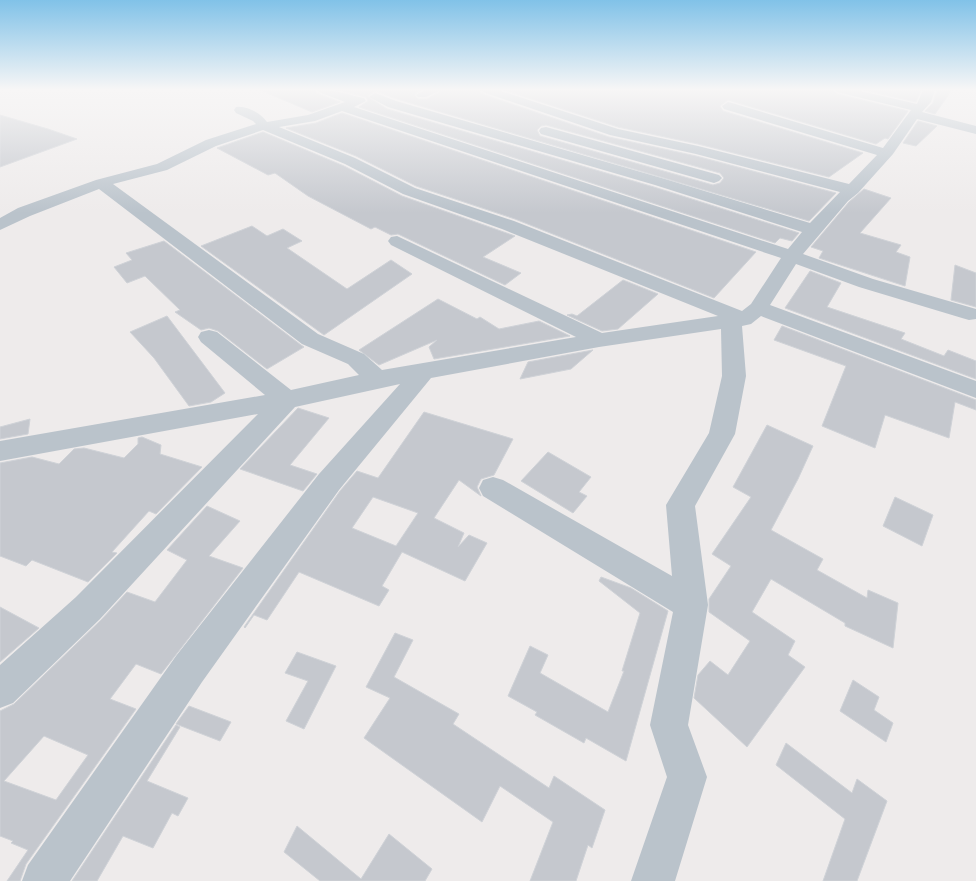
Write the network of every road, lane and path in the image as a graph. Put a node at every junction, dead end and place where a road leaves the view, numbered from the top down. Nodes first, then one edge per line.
1 (248, 131) edge
2 (277, 131) edge
3 (418, 131) edge
4 (465, 131) edge
5 (483, 131) edge
6 (544, 131) edge
7 (612, 131) edge
8 (812, 131) edge
9 (902, 131) edge
10 (444, 141) junction
11 (886, 153) junction
12 (714, 178) dead end
13 (101, 183) junction
14 (852, 190) junction
15 (0, 225) edge
16 (814, 230) junction
17 (397, 241) dead end
18 (792, 256) junction
19 (969, 314) dead end
20 (744, 316) junction
21 (209, 337) dead end
22 (599, 340) junction
23 (423, 372) junction
24 (377, 379) junction
25 (976, 390) edge
26 (287, 400) junction
27 (0, 450) edge
28 (493, 488) dead end
29 (692, 605) junction
30 (0, 690) edge
31 (44, 881) edge
32 (653, 881) edge

1 - 13 street
2 - 20 street
3 - 10 street
4 - 10 street
5 - 16 street
6 - 12 street
7 - 14 street
8 - 11 street
9 - 11 street
10 - 18 street
11 - 14 street
13 - 15 street
13 - 24 street
14 - 16 street
16 - 18 street
17 - 22 street
18 - 19 street
18 - 20 street
20 - 22 street
20 - 25 street
20 - 29 street
21 - 26 street
22 - 23 street
23 - 24 street
23 - 31 street
24 - 26 street
26 - 27 street
26 - 30 street
28 - 29 street
29 - 32 street

